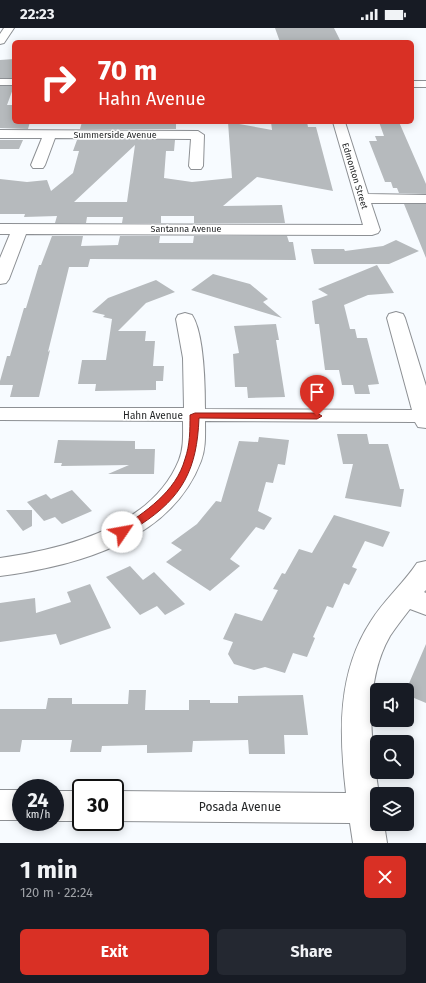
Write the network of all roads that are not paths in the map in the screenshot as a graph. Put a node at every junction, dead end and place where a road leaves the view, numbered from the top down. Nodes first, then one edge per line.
1 (9, 28) edge
2 (0, 39) edge
3 (0, 82) edge
4 (12, 82) edge
5 (414, 84) edge
6 (426, 84) edge
7 (340, 124) edge
8 (0, 134) edge
9 (50, 134) junction
10 (38, 165) dead end
11 (196, 166) dead end
12 (362, 198) junction
13 (426, 199) edge
14 (0, 229) edge
15 (20, 229) junction
16 (372, 230) joint
17 (0, 279) edge
18 (396, 318) dead end
19 (185, 319) dead end
20 (0, 414) edge
21 (195, 415) junction
22 (426, 418) edge
23 (0, 567) edge
24 (426, 570) edge
25 (416, 600) edge
26 (0, 805) edge
27 (12, 805) edge
28 (124, 806) edge
29 (365, 808) junction
30 (370, 843) edge

1 - 2 street
3 - 4 street
5 - 6 street
7 - 12 street, Edmonton Street
8 - 9 street, Summerside Avenue
9 - 10 street
9 - 11 street, Summerside Avenue
12 - 13 street
12 - 16 street, Edmonton Street
14 - 15 street, Santanna Avenue
15 - 16 street, Santanna Avenue
15 - 17 street
18 - 22 street
19 - 21 street
20 - 21 street, Hahn Avenue
21 - 22 street, Hahn Avenue
21 - 23 street
24 - 25 street
25 - 29 street
26 - 27 street
28 - 29 street, Posada Avenue
29 - 30 street

